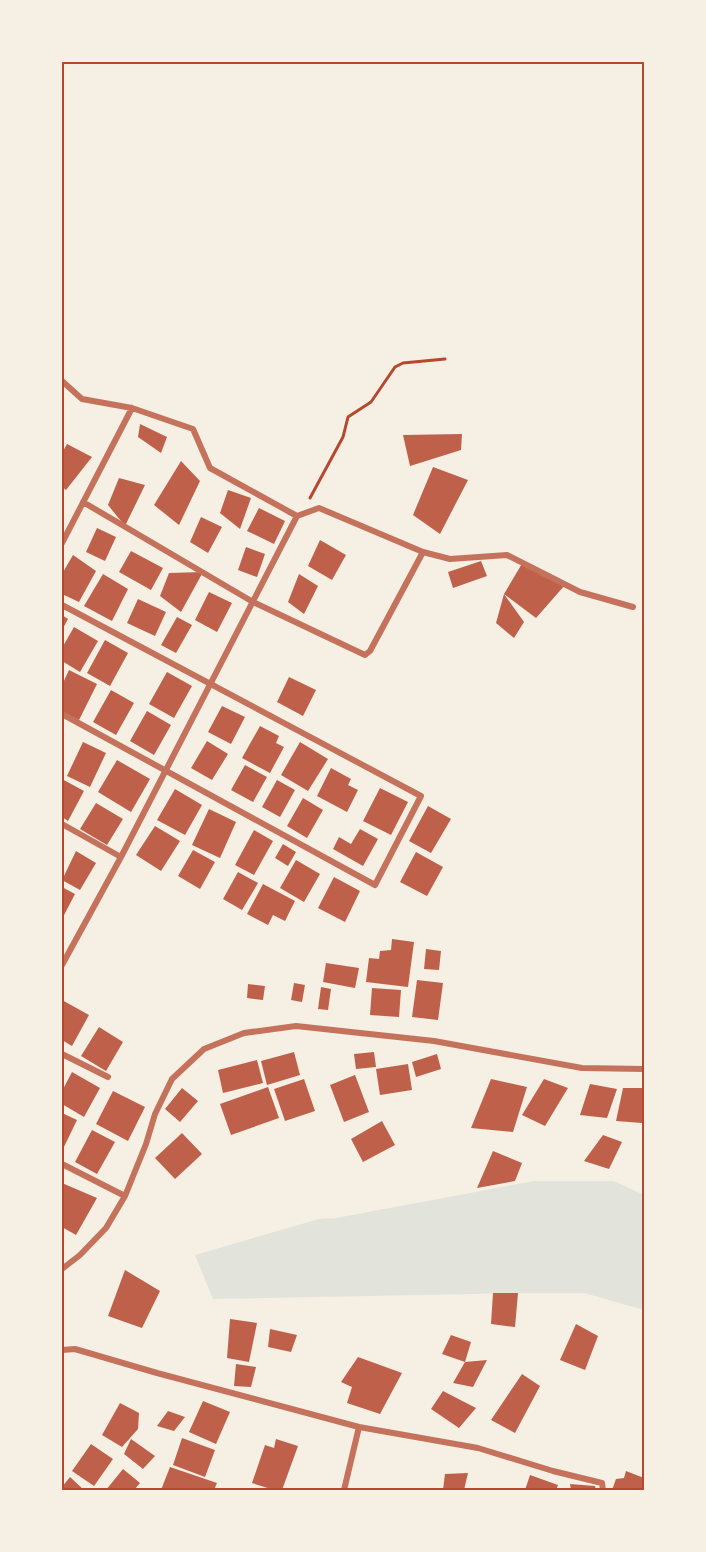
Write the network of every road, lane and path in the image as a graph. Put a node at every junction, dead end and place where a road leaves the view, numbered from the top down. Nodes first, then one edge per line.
1 (445, 359) dead end
2 (62, 381) edge
3 (132, 408) junction
4 (83, 501) junction
5 (306, 513) junction
6 (297, 516) junction
7 (62, 543) edge
8 (423, 552) junction
9 (253, 602) junction
10 (62, 605) edge
11 (633, 606) dead end
12 (210, 684) junction
13 (62, 714) edge
14 (166, 769) junction
15 (62, 824) edge
16 (121, 857) junction
17 (62, 965) edge
18 (62, 1054) edge
19 (645, 1069) edge
20 (108, 1077) dead end
21 (62, 1164) edge
22 (125, 1196) junction
23 (62, 1269) edge
24 (62, 1350) edge
25 (360, 1427) junction
26 (344, 1491) edge
27 (603, 1491) edge

1 - 5 path
2 - 3 street
3 - 4 street
3 - 6 street
4 - 7 street
4 - 9 street
5 - 6 street
5 - 8 street
6 - 9 street
8 - 9 street
8 - 11 street
9 - 12 street
10 - 12 street
12 - 14 street
12 - 14 street
13 - 14 street
14 - 16 street
15 - 16 street
16 - 17 street
18 - 20 street
19 - 22 street
21 - 22 street
22 - 23 street
24 - 25 street
25 - 26 street
25 - 27 street

